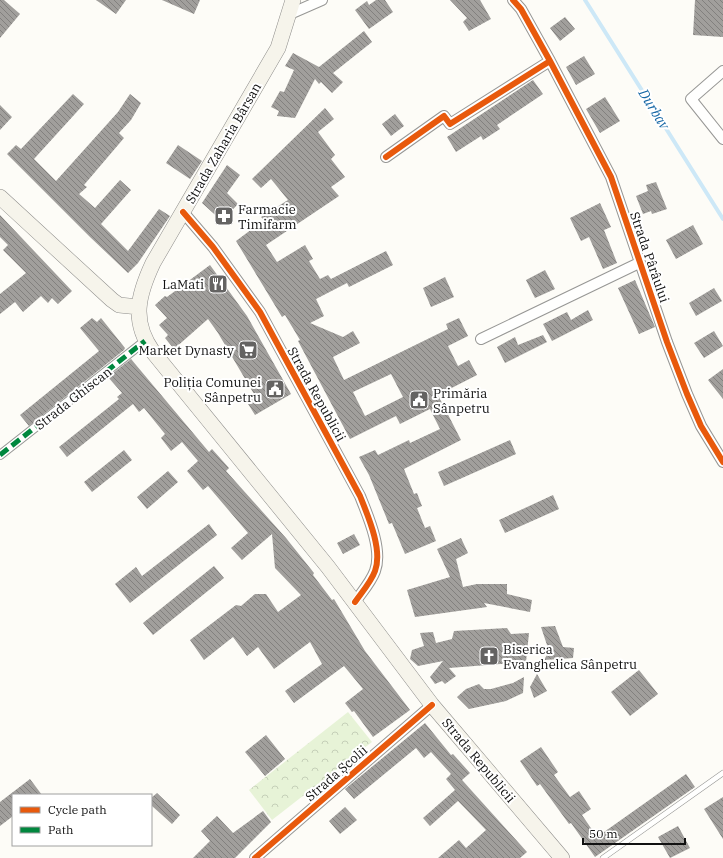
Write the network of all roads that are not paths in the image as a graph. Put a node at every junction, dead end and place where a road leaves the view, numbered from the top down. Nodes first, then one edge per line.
1 (322, 0) edge
2 (513, 0) edge
3 (292, 7) edge
4 (550, 61) junction
5 (723, 71) edge
6 (723, 139) edge
7 (386, 157) dead end
8 (0, 197) edge
9 (183, 212) junction
10 (639, 263) junction
11 (139, 306) junction
12 (481, 339) dead end
13 (145, 340) junction
14 (0, 455) edge
15 (723, 462) edge
16 (355, 602) junction
17 (432, 705) junction
18 (723, 774) edge
19 (255, 858) edge
20 (562, 858) edge
21 (603, 858) edge

1 - 3 street
2 - 4 street, Strada Pârâului
3 - 9 main road, Strada Zaharia Bârsan
4 - 7 street
4 - 10 street, Strada Pârâului
5 - 6 street
8 - 11 main road
9 - 11 main road, Strada Zaharia Bârsan
9 - 16 street, Strada Republicii
10 - 12 street, Strada Pârâului
10 - 15 street, Strada Pârâului
11 - 13 main road, Strada Republicii
13 - 14 street, Strada Ghiscan
13 - 16 main road, Strada Republicii
16 - 17 main road, Strada Republicii
17 - 19 street, Strada Școlii
17 - 20 main road, Strada Republicii
18 - 21 lane

